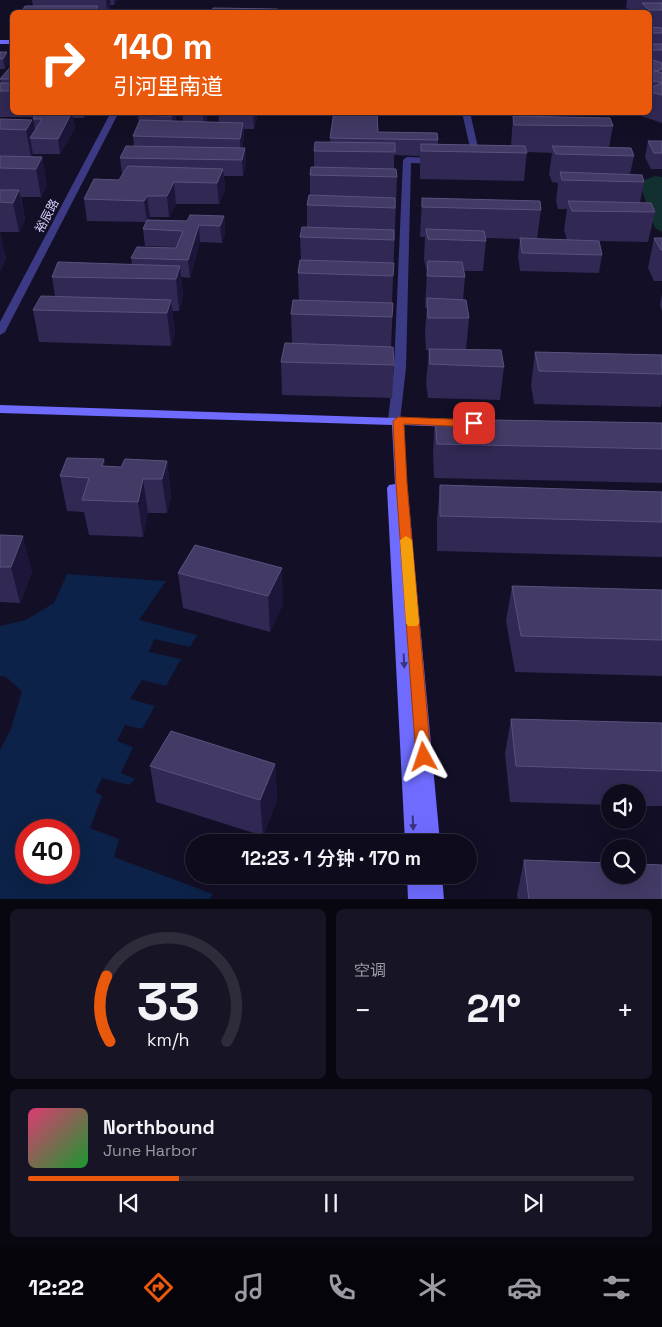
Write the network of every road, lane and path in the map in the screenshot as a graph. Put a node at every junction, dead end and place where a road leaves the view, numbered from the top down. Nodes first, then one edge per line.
1 (113, 115) edge
2 (467, 115) edge
3 (447, 161) edge
4 (467, 161) edge
5 (0, 332) edge
6 (0, 409) edge
7 (394, 420) junction
8 (467, 423) edge
9 (414, 834) edge
10 (430, 834) edge
11 (417, 884) edge
12 (434, 884) edge
13 (418, 899) edge
14 (435, 899) edge

1 - 5 street, 裕辰路
2 - 4 street
3 - 7 street
6 - 7 street
7 - 8 street
7 -> 9 street
7 - 10 street
11 - 13 street
12 - 14 street

